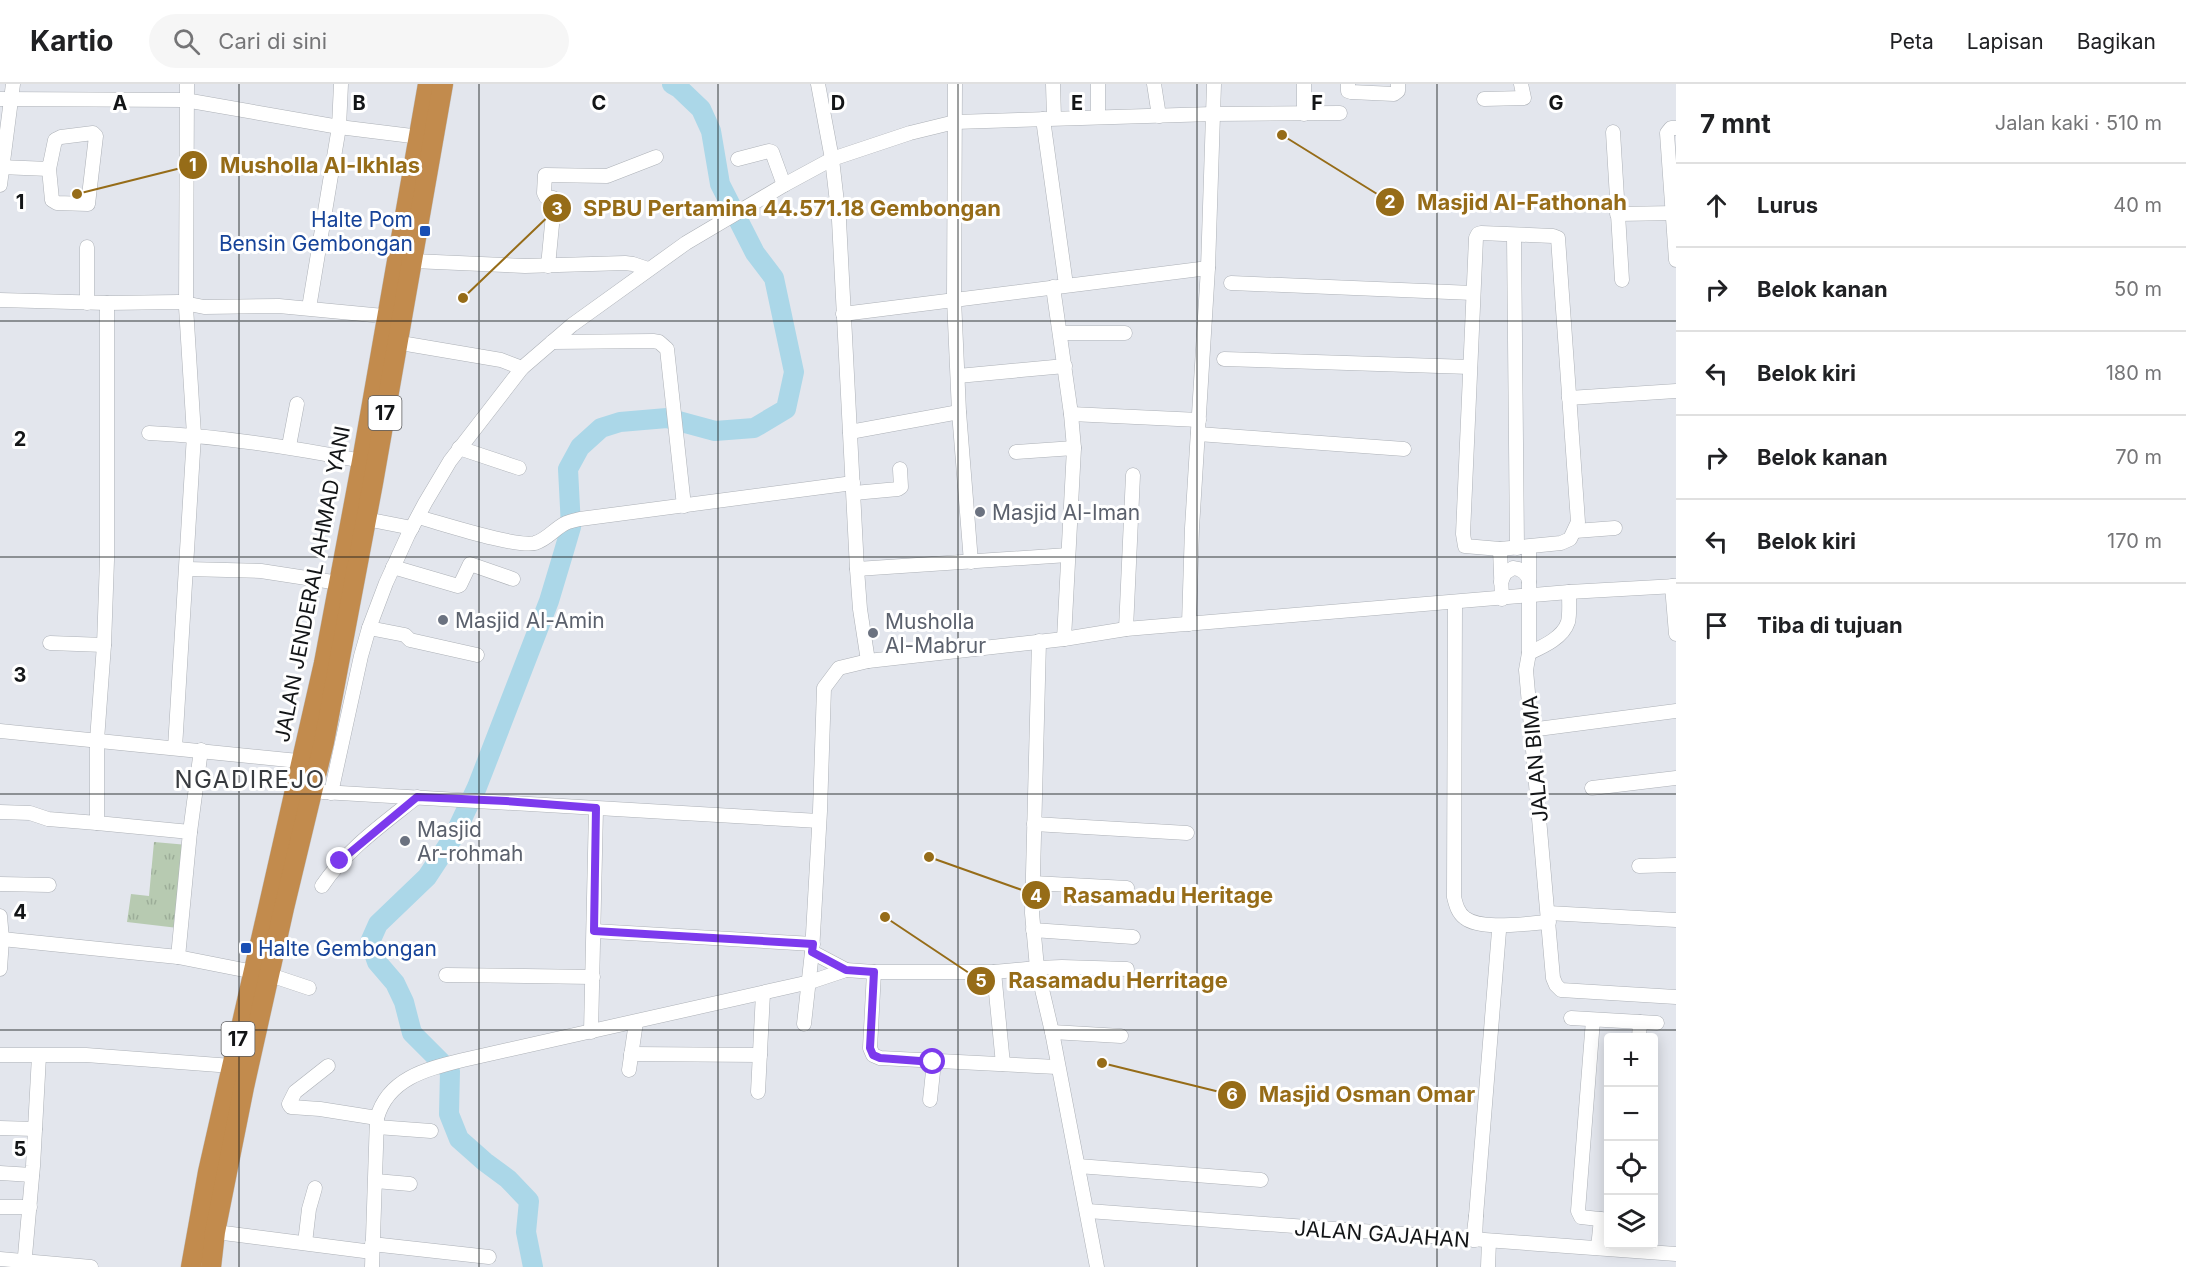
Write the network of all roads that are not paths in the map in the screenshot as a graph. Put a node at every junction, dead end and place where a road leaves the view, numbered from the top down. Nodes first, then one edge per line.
1 (13, 84) edge
2 (187, 84) edge
3 (341, 84) edge
4 (428, 84) edge
5 (443, 84) edge
6 (818, 84) edge
7 (955, 84) edge
8 (1053, 84) edge
9 (1098, 84) edge
10 (1154, 84) edge
11 (1214, 84) edge
12 (1304, 84) edge
13 (1348, 84) edge
14 (1398, 84) edge
15 (1521, 84) edge
16 (6, 99) edge
17 (1484, 99) dead end
18 (185, 100) junction
19 (1340, 113) dead end
20 (1213, 114) junction
21 (1304, 114) junction
22 (1159, 116) junction
23 (1098, 117) junction
24 (1049, 119) junction
25 (955, 122) junction
26 (339, 127) junction
27 (1676, 128) edge
28 (1613, 132) dead end
29 (420, 137) junction
30 (656, 157) dead end
31 (738, 159) dead end
32 (832, 159) junction
33 (1, 167) edge
34 (49, 169) junction
35 (0, 185) edge
36 (784, 185) junction
37 (1674, 213) edge
38 (1617, 214) junction
39 (1514, 235) junction
40 (87, 247) dead end
41 (1676, 260) edge
42 (413, 261) junction
43 (548, 266) junction
44 (1208, 267) junction
45 (648, 269) junction
46 (1622, 280) dead end
47 (1231, 283) dead end
48 (1060, 286) junction
49 (1473, 293) junction
50 (954, 299) junction
51 (0, 300) edge
52 (87, 303) junction
53 (107, 303) junction
54 (186, 303) junction
55 (309, 308) junction
56 (843, 314) junction
57 (394, 317) junction
58 (1060, 333) junction
59 (1125, 333) dead end
60 (390, 341) junction
61 (552, 342) junction
62 (1224, 359) dead end
63 (1065, 366) junction
64 (1470, 367) junction
65 (522, 368) junction
66 (958, 376) junction
67 (1676, 391) edge
68 (1569, 398) junction
69 (297, 404) dead end
70 (959, 412) junction
71 (1071, 414) junction
72 (1199, 420) junction
73 (850, 432) junction
74 (149, 433) dead end
75 (1198, 434) junction
76 (194, 435) junction
77 (289, 446) junction
78 (459, 448) junction
79 (1074, 448) junction
80 (1404, 449) dead end
81 (1016, 452) dead end
82 (362, 461) junction
83 (519, 468) dead end
84 (900, 469) dead end
85 (1133, 475) dead end
86 (853, 488) junction
87 (684, 506) junction
88 (366, 519) junction
89 (415, 522) junction
90 (1616, 528) dead end
91 (1575, 531) junction
92 (1523, 548) junction
93 (1500, 549) junction
94 (1068, 555) junction
95 (971, 562) junction
96 (393, 567) junction
97 (187, 569) junction
98 (857, 569) junction
99 (513, 579) dead end
100 (1501, 582) junction
101 (339, 583) junction
102 (1674, 586) edge
103 (1529, 590) junction
104 (1569, 592) junction
105 (1502, 599) junction
106 (1455, 603) junction
107 (1189, 624) junction
108 (369, 628) junction
109 (1126, 629) junction
110 (1676, 634) edge
111 (1064, 639) junction
112 (1039, 641) junction
113 (50, 643) dead end
114 (104, 645) junction
115 (1529, 653) junction
116 (477, 655) dead end
117 (868, 661) junction
118 (1676, 711) edge
119 (1530, 730) junction
120 (0, 731) edge
121 (97, 740) junction
122 (175, 748) junction
123 (201, 750) junction
124 (310, 762) junction
125 (1676, 778) edge
126 (1592, 788) dead end
127 (313, 790) junction
128 (417, 797) junction
129 (596, 808) junction
130 (0, 812) edge
131 (819, 821) junction
132 (97, 823) junction
133 (1034, 824) junction
134 (190, 832) junction
135 (1187, 833) dead end
136 (1676, 865) edge
137 (1640, 866) dead end
138 (1033, 883) junction
139 (0, 884) edge
140 (49, 885) dead end
141 (322, 886) dead end
142 (1127, 888) dead end
143 (0, 916) edge
144 (1549, 917) junction
145 (1676, 920) edge
146 (1033, 930) junction
147 (594, 931) junction
148 (1498, 931) dead end
149 (1133, 937) dead end
150 (2, 939) junction
151 (813, 948) junction
152 (178, 957) junction
153 (1037, 968) junction
154 (0, 969) edge
155 (1127, 969) dead end
156 (846, 970) junction
157 (874, 972) junction
158 (994, 972) junction
159 (262, 973) junction
160 (446, 975) dead end
161 (593, 977) junction
162 (810, 982) junction
163 (309, 988) dead end
164 (763, 993) junction
165 (1676, 997) edge
166 (1571, 1018) dead end
167 (1593, 1020) junction
168 (636, 1022) junction
169 (1640, 1022) junction
170 (1658, 1023) dead end
171 (804, 1024) dead end
172 (591, 1032) junction
173 (1052, 1032) junction
174 (1639, 1033) edge
175 (1121, 1036) dead end
176 (631, 1054) junction
177 (0, 1055) edge
178 (760, 1055) junction
179 (39, 1056) junction
180 (933, 1062) junction
181 (1003, 1064) junction
182 (232, 1066) junction
183 (328, 1066) dead end
184 (1058, 1067) junction
185 (629, 1070) dead end
186 (758, 1092) dead end
187 (930, 1100) dead end
188 (377, 1123) junction
189 (0, 1128) edge
190 (35, 1129) junction
191 (431, 1131) dead end
192 (1078, 1166) junction
193 (0, 1173) edge
194 (32, 1175) junction
195 (1261, 1180) dead end
196 (376, 1181) junction
197 (410, 1184) dead end
198 (315, 1188) dead end
199 (0, 1207) edge
200 (30, 1207) junction
201 (1088, 1212) junction
202 (1604, 1219) edge
203 (1604, 1223) edge
204 (206, 1231) junction
205 (1479, 1240) junction
206 (305, 1243) junction
207 (372, 1248) junction
208 (1598, 1248) junction
209 (1676, 1254) edge
210 (489, 1257) dead end
211 (0, 1259) edge
212 (25, 1264) edge
213 (91, 1267) edge
214 (191, 1267) edge
215 (211, 1267) edge
216 (372, 1267) edge
217 (1097, 1267) edge
218 (1488, 1267) edge

1 - 16 street
2 - 18 street
3 - 26 street
4 - 29 highway, JALAN JENDERAL AHMAD YANI / 17
5 - 42 highway, JALAN JENDERAL AHMAD YANI / 17
6 - 32 street
7 - 25 street
8 - 24 street
9 - 23 street
10 - 22 street
11 - 20 street
12 - 21 street
13 - 14 street
15 - 17 street
16 - 18 street
16 - 33 street
18 - 26 street
18 - 54 street
19 - 21 street
20 - 21 street
20 - 22 street
20 - 44 street
22 - 23 street
23 - 24 street
24 - 25 street
24 - 48 street
25 - 32 street
25 - 50 street
26 - 29 street
26 - 55 street
27 - 37 street
28 - 38 street
29 - 57 highway, JALAN JENDERAL AHMAD YANI / 17
30 - 43 street
31 - 36 street
32 - 36 street
32 - 56 street
33 - 34 street
33 - 35 street
34 - 34 street
36 - 45 street
37 - 38 street
37 - 41 street
38 - 46 street
39 - 49 street
39 - 68 street
39 - 92 street, JALAN BIMA
40 - 52 street
42 - 43 street
42 - 57 highway, JALAN JENDERAL AHMAD YANI / 17
43 - 45 street
44 - 48 street
44 - 72 street
45 - 61 street
47 - 49 street
48 - 50 street
48 - 58 street
49 - 64 street
50 - 56 street
50 - 66 street
51 - 52 street
52 - 53 street
53 - 54 street
53 - 114 street
54 - 55 street
54 - 76 street
55 - 57 street
56 - 73 street
57 - 60 highway, JALAN JENDERAL AHMAD YANI / 17
58 - 59 street
58 - 63 street
60 - 65 street
60 - 82 highway, JALAN JENDERAL AHMAD YANI / 17
60 - 88 highway, JALAN JENDERAL AHMAD YANI / 17
61 - 65 street
61 - 87 street
62 - 64 street
63 - 66 street
63 - 71 street
64 - 93 street
65 - 78 street
66 - 70 street
67 - 68 street
68 - 91 street
69 - 77 street
70 - 73 street
70 - 95 street
71 - 72 street
71 - 79 street
72 - 75 street
73 - 86 street
74 - 76 street
75 - 80 street
75 - 107 street
76 - 77 street
76 - 97 street
77 - 82 street
78 - 83 street
78 - 89 street
79 - 81 street
79 - 94 street
82 - 101 highway, JALAN JENDERAL AHMAD YANI / 17
84 - 86 street
85 - 109 street
86 - 87 street
86 - 98 street
87 - 89 street
88 - 89 street
88 - 124 highway, JALAN JENDERAL AHMAD YANI / 17
89 - 96 street
90 - 91 street
91 - 92 street
92 - 93 street
92 - 103 street, JALAN BIMA
93 - 100 street
94 - 95 street
94 - 111 street
95 - 98 street
96 - 99 street
96 - 108 street
97 - 101 street
97 - 122 street
98 - 117 street
100 - 103 street
100 - 105 street
101 - 124 highway, JALAN JENDERAL AHMAD YANI / 17
102 - 104 street
102 - 110 street
103 - 104 street
103 - 105 street
103 - 115 street, JALAN BIMA
104 - 115 street
105 - 106 street
106 - 107 street
106 - 144 street
107 - 109 street
108 - 116 street
108 - 127 street
109 - 111 street
111 - 112 street
112 - 117 street
112 - 133 street
113 - 114 street
114 - 121 street
115 - 119 street, JALAN BIMA
117 - 131 street
118 - 119 street
119 - 144 street, JALAN BIMA
120 - 121 street
121 - 122 street
121 - 132 street
122 - 123 street
123 - 124 street
123 - 134 street
124 - 127 highway, JALAN JENDERAL AHMAD YANI / 17
125 - 126 street
127 - 128 street
127 - 159 highway, JALAN JENDERAL AHMAD YANI / 17
128 - 129 street
128 - 141 street
129 - 131 street
129 - 147 street
130 - 132 street
131 - 151 street
132 - 134 street
133 - 135 street
133 - 138 street
134 - 152 street
136 - 137 street
138 - 142 street
138 - 146 street
139 - 140 street
143 - 150 street
144 - 145 street
144 - 165 street, JALAN BIMA
146 - 149 street
146 - 153 street
147 - 151 street
147 - 161 street
148 - 205 street
150 - 152 street
150 - 154 street
151 - 156 street
151 - 162 street
152 - 159 street
153 - 155 street
153 - 158 street
153 - 173 street
156 - 157 street
156 - 162 street
157 - 158 street
157 - 180 street
158 - 181 street
159 - 163 street
159 - 182 highway, JALAN JENDERAL AHMAD YANI / 17
159 - 204 highway, JALAN JENDERAL AHMAD YANI / 17
160 - 161 street
161 - 172 street
162 - 164 street
162 - 171 street
164 - 168 street
164 - 178 street
166 - 167 street
167 - 169 street
167 - 202 street
168 - 172 street
168 - 176 street
169 - 170 street
169 - 174 street
172 - 188 street
173 - 175 street
173 - 184 street
176 - 178 street
176 - 185 street
177 - 179 street
178 - 186 street
179 - 182 street
179 - 190 street
180 - 181 street
180 - 187 street
181 - 184 street
182 - 204 highway, JALAN JENDERAL AHMAD YANI / 17
183 - 188 street
184 - 192 street
188 - 191 street
188 - 196 street
189 - 190 street
190 - 194 street
192 - 195 street
192 - 201 street
193 - 194 street
194 - 200 street
196 - 197 street
196 - 207 street
198 - 206 street
199 - 200 street
200 - 212 street
201 - 205 street, JALAN GAJAHAN
201 - 217 street
203 - 208 street
204 - 206 street
204 - 214 highway, JALAN JENDERAL AHMAD YANI / 17
204 - 215 highway, JALAN JENDERAL AHMAD YANI / 17
205 - 208 street, JALAN GAJAHAN
205 - 218 street
206 - 207 street
207 - 210 street
207 - 216 street
208 - 209 street, JALAN GAJAHAN
211 - 212 street
212 - 213 street

